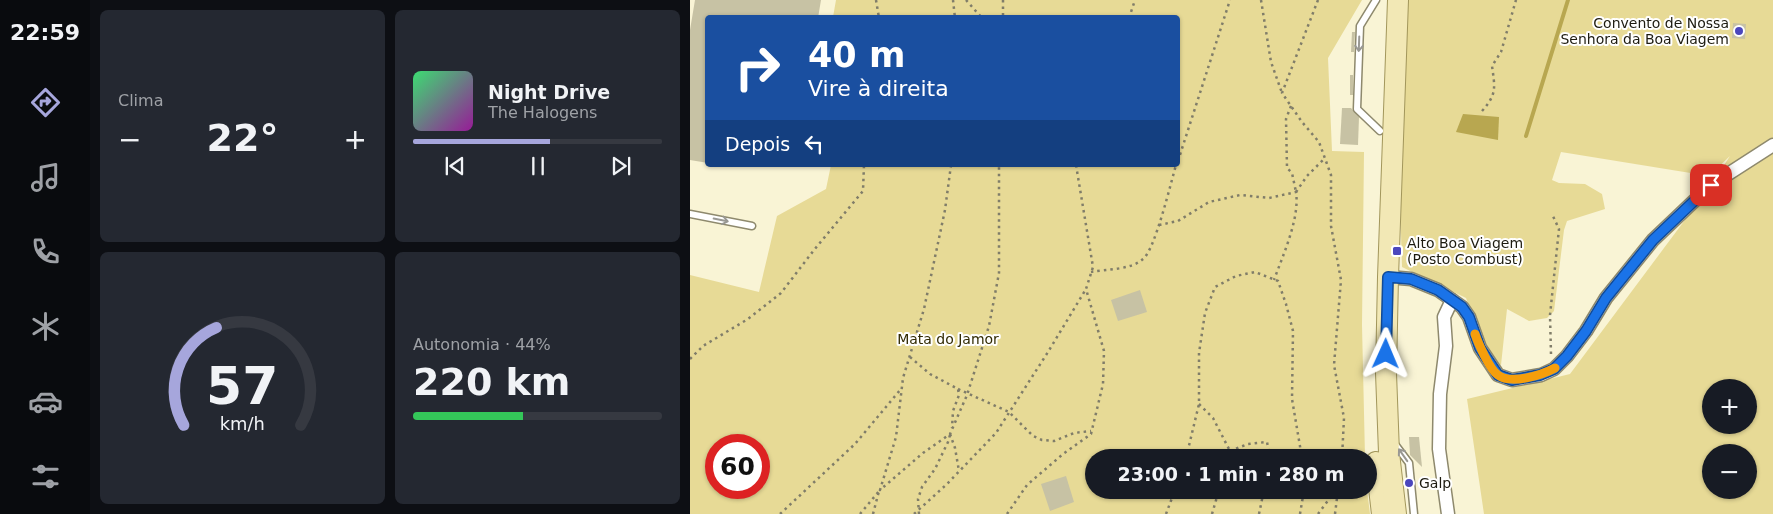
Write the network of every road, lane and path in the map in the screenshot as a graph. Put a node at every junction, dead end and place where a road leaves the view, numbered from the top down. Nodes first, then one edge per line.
1 (876, 0) edge
2 (953, 0) edge
3 (966, 0) edge
4 (1003, 0) edge
5 (1135, 0) edge
6 (1230, 0) edge
7 (1261, 0) edge
8 (1318, 0) edge
9 (1376, 0) edge
10 (1385, 0) edge
11 (1398, 0) edge
12 (1516, 0) edge
13 (878, 15) edge
14 (955, 15) edge
15 (979, 15) edge
16 (1003, 15) edge
17 (1130, 15) edge
18 (1282, 94) junction
19 (1291, 106) junction
20 (1482, 111) dead end
21 (1380, 131) junction
22 (1773, 145) edge
23 (1180, 155) edge
24 (1325, 158) junction
25 (864, 167) edge
26 (950, 167) edge
27 (999, 167) edge
28 (1076, 167) edge
29 (1175, 167) edge
30 (1296, 192) junction
31 (690, 214) edge
32 (1552, 214) dead end
33 (1158, 225) junction
34 (752, 226) dead end
35 (1091, 272) junction
36 (1388, 277) junction
37 (1274, 280) junction
38 (1086, 288) junction
39 (1452, 300) junction
40 (910, 357) junction
41 (690, 359) edge
42 (1554, 369) junction
43 (902, 388) junction
44 (958, 389) junction
45 (968, 393) junction
46 (1199, 404) junction
47 (1009, 412) junction
48 (952, 430) junction
49 (1092, 431) junction
50 (950, 434) junction
51 (1388, 434) junction
52 (1188, 449) edge
53 (1229, 449) edge
54 (1235, 449) edge
55 (1269, 449) edge
56 (1300, 449) edge
57 (1342, 449) edge
58 (959, 471) junction
59 (880, 490) junction
60 (1172, 499) edge
61 (1216, 499) edge
62 (1262, 499) edge
63 (1302, 499) edge
64 (1330, 499) edge
65 (1336, 499) edge
66 (919, 509) junction
67 (780, 514) edge
68 (860, 514) edge
69 (873, 514) edge
70 (914, 514) edge
71 (920, 514) edge
72 (1007, 514) edge
73 (1166, 514) edge
74 (1212, 514) edge
75 (1259, 514) edge
76 (1300, 514) edge
77 (1318, 514) edge
78 (1335, 514) edge
79 (1382, 514) edge
80 (1396, 514) edge
81 (1414, 514) edge
82 (1448, 514) edge

1 - 13 path
2 - 14 path
3 - 15 path
4 - 16 path
5 - 17 path
6 - 23 path
7 - 18 path
8 - 18 path
9 -> 21 lane
10 - 21 main road
11 - 36 main road
12 - 20 path
18 - 19 path
19 - 24 path
19 - 30 path
21 - 79 main road
22 - 42 street
24 - 30 path
24 - 57 path
25 - 41 path
26 - 40 path
27 - 45 path
28 - 35 path
29 - 33 path
30 - 33 path
30 - 37 path
31 -> 34 lane
32 - 42 path
33 - 35 path
35 - 38 path
36 - 39 street
36 - 51 main road
37 - 46 path
37 - 56 path
38 - 47 path
38 - 49 path
39 - 42 street
39 - 82 street
40 - 43 path
40 - 44 path
43 - 59 path
43 - 67 path
44 - 45 path
44 - 48 path
45 - 47 path
45 - 48 path
46 - 52 path
46 - 53 path
47 - 49 path
47 - 58 path
48 - 50 path
49 - 72 path
50 - 58 path
50 - 59 path
50 - 66 path
51 - 80 main road
81 -> 51 lane
54 - 55 path
58 - 66 path
59 - 68 path
59 - 69 path
60 - 73 path
61 - 74 path
62 - 75 path
63 - 76 path
64 - 77 path
65 - 78 path
66 - 70 path
66 - 71 path

